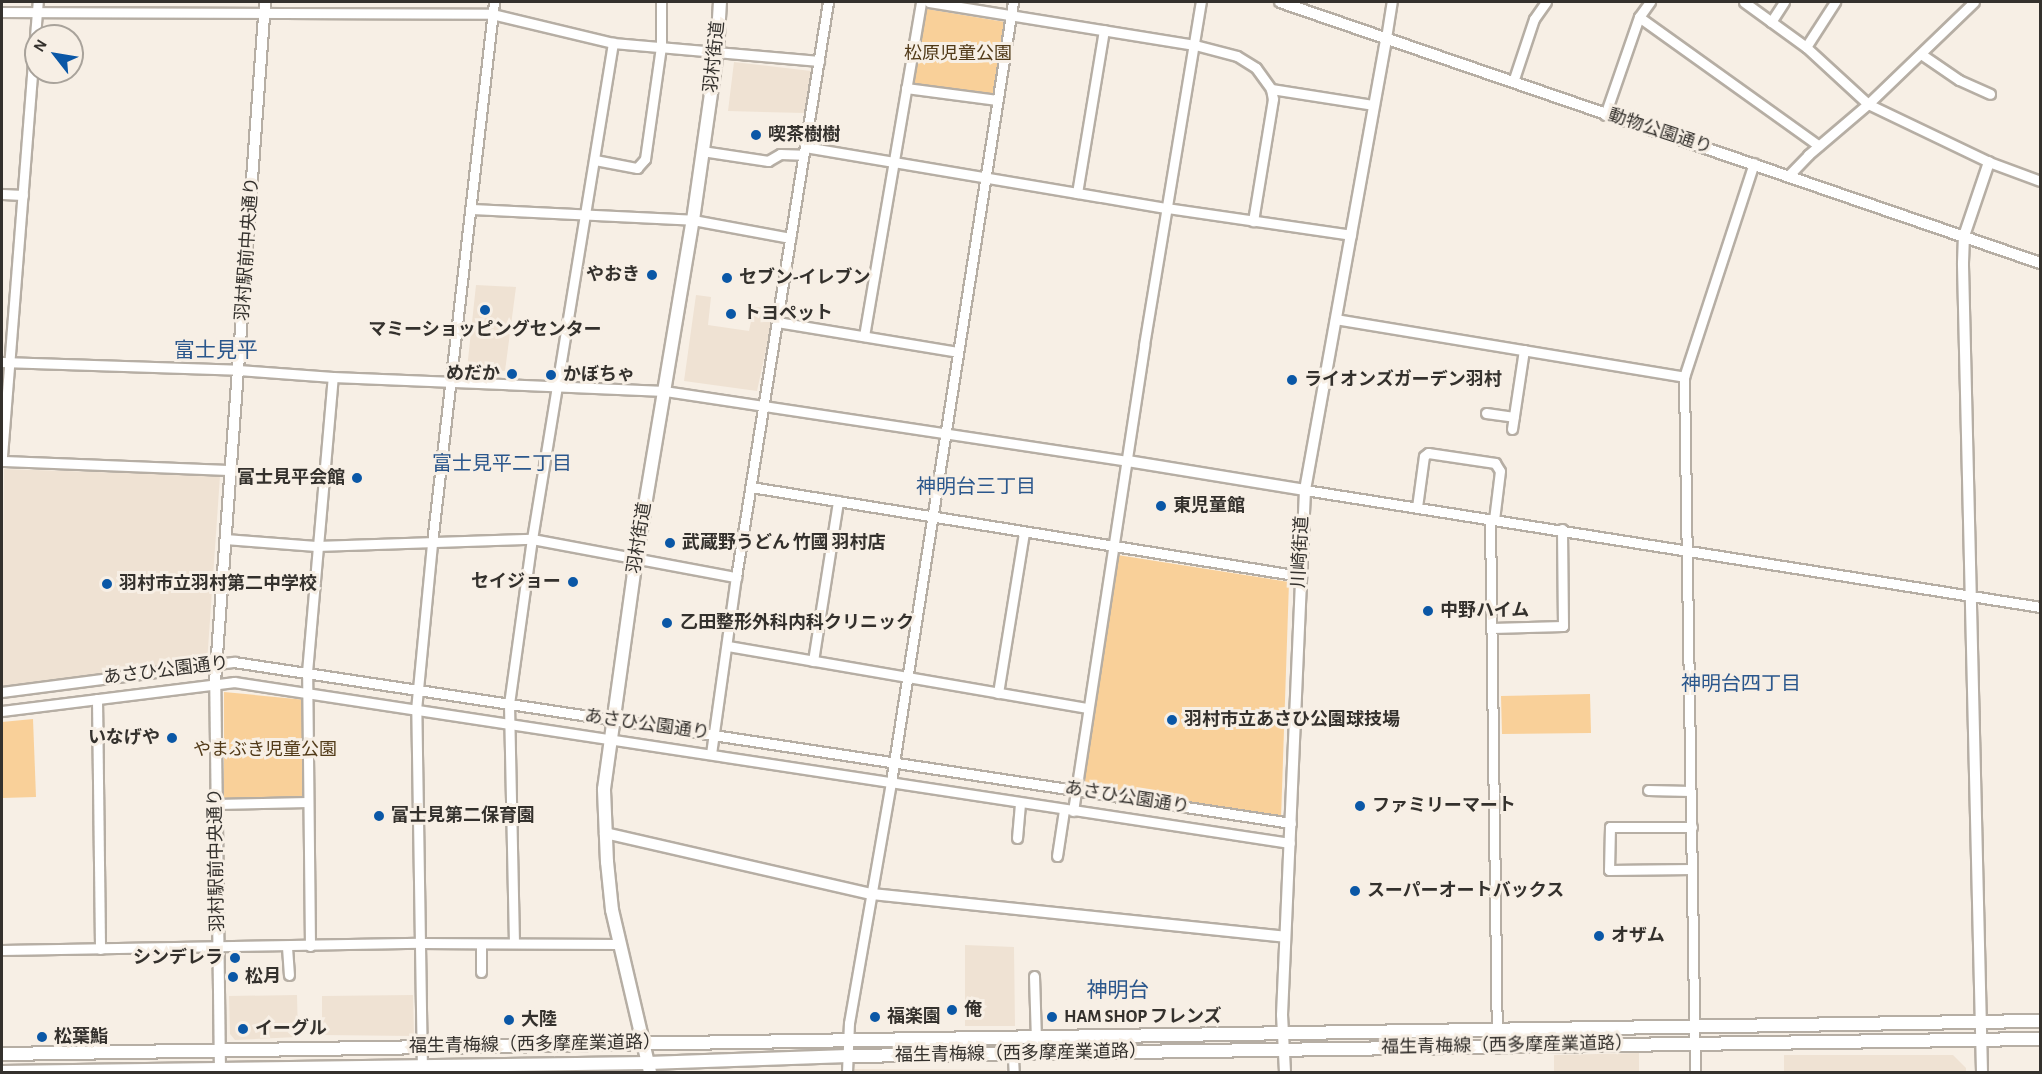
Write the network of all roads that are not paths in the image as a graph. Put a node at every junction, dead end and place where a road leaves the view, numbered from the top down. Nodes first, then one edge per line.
1 (265, 2) edge
2 (494, 2) edge
3 (661, 2) edge
4 (720, 2) edge
5 (828, 2) edge
6 (921, 2) edge
7 (929, 2) edge
8 (1013, 2) edge
9 (1201, 2) edge
10 (1280, 2) edge
11 (1392, 2) edge
12 (1546, 2) edge
13 (1650, 2) edge
14 (1744, 2) edge
15 (1784, 2) edge
16 (1835, 2) edge
17 (1974, 2) edge
18 (38, 6) edge
19 (2, 12) edge
20 (264, 13) junction
21 (492, 14) junction
22 (1011, 15) junction
23 (1639, 17) junction
24 (1771, 22) junction
25 (1104, 30) junction
26 (1386, 38) junction
27 (613, 43) junction
28 (1195, 45) junction
29 (661, 47) junction
30 (1806, 47) junction
31 (717, 52) junction
32 (1921, 54) junction
33 (819, 61) junction
34 (1513, 82) junction
35 (906, 88) junction
36 (1271, 89) junction
37 (1990, 94) dead end
38 (997, 100) junction
39 (1868, 104) junction
40 (1374, 105) junction
41 (1605, 114) junction
42 (1819, 146) junction
43 (702, 151) junction
44 (804, 151) junction
45 (595, 160) junction
46 (894, 162) junction
47 (1989, 162) junction
48 (1754, 163) junction
49 (1789, 175) junction
50 (985, 178) junction
51 (2040, 181) edge
52 (1077, 193) junction
53 (2, 194) edge
54 (22, 195) junction
55 (472, 208) junction
56 (1167, 208) junction
57 (586, 215) junction
58 (693, 220) junction
59 (1252, 222) junction
60 (1351, 235) junction
61 (1964, 236) junction
62 (790, 238) junction
63 (2040, 263) edge
64 (1335, 319) junction
65 (777, 322) junction
66 (864, 336) junction
67 (1524, 350) junction
68 (958, 352) junction
69 (6, 362) edge
70 (238, 370) junction
71 (333, 377) junction
72 (1684, 377) junction
73 (451, 382) junction
74 (558, 385) junction
75 (665, 391) junction
76 (763, 406) junction
77 (1486, 413) dead end
78 (1514, 417) junction
79 (1512, 429) dead end
80 (946, 434) junction
81 (2, 456) edge
82 (2, 460) edge
83 (1128, 461) junction
84 (230, 470) junction
85 (751, 488) junction
86 (1305, 490) junction
87 (838, 501) junction
88 (1418, 507) junction
89 (932, 517) junction
90 (1492, 520) junction
91 (1562, 529) junction
92 (1024, 532) junction
93 (225, 539) junction
94 (532, 539) junction
95 (432, 543) junction
96 (1113, 545) junction
97 (316, 546) junction
98 (1689, 550) junction
99 (636, 560) junction
100 (1300, 576) junction
101 (736, 577) junction
102 (1972, 597) junction
103 (2040, 607) edge
104 (1492, 628) junction
105 (728, 646) junction
106 (813, 661) junction
107 (216, 663) junction
108 (307, 672) junction
109 (907, 677) junction
110 (214, 682) junction
111 (418, 690) junction
112 (2, 692) edge
113 (308, 693) junction
114 (998, 693) junction
115 (97, 699) junction
116 (509, 704) junction
117 (1088, 708) junction
118 (416, 710) junction
119 (2, 711) edge
120 (613, 721) junction
121 (508, 724) junction
122 (715, 735) junction
123 (610, 740) junction
124 (711, 754) junction
125 (893, 763) junction
126 (891, 783) junction
127 (1648, 790) dead end
128 (1076, 791) junction
129 (1690, 791) junction
130 (308, 802) junction
131 (216, 804) junction
132 (1020, 804) junction
133 (1068, 810) junction
134 (1292, 823) junction
135 (1692, 827) junction
136 (605, 833) junction
137 (1017, 838) dead end
138 (1290, 843) junction
139 (1057, 856) dead end
140 (1692, 869) junction
141 (872, 894) junction
142 (1285, 937) junction
143 (420, 943) junction
144 (481, 944) junction
145 (514, 944) junction
146 (620, 944) junction
147 (310, 946) junction
148 (287, 947) junction
149 (219, 948) junction
150 (100, 949) junction
151 (2, 950) edge
152 (481, 972) dead end
153 (289, 975) dead end
154 (1034, 976) dead end
155 (1981, 1021) junction
156 (2040, 1021) edge
157 (1695, 1028) junction
158 (1497, 1031) junction
159 (1283, 1034) junction
160 (1012, 1039) junction
161 (1036, 1039) junction
162 (2040, 1039) edge
163 (1981, 1040) junction
164 (848, 1041) junction
165 (644, 1042) junction
166 (1695, 1043) junction
167 (1497, 1045) junction
168 (420, 1047) junction
169 (1284, 1049) junction
170 (220, 1050) junction
171 (2, 1054) edge
172 (1013, 1054) junction
173 (848, 1056) junction
174 (422, 1068) edge
175 (649, 1068) edge
176 (220, 1070) edge
177 (2, 1072) edge
178 (848, 1072) edge
179 (1014, 1072) edge
180 (1285, 1072) edge
181 (1695, 1072) edge
182 (1982, 1072) edge

1 - 20 street, 羽村駅前中央通り
2 - 21 street
3 - 29 street
4 - 31 main road, 羽村街道
5 - 33 street
6 - 35 street
7 - 22 street
8 - 22 street
9 - 28 street
10 - 26 street, 動物公園通り
11 - 26 street
12 - 34 street
13 - 23 street
14 - 24 street
15 - 24 street
16 - 30 street
17 - 32 street
18 - 19 street
18 - 20 street
18 - 54 street
20 - 21 street
20 - 70 street, 羽村駅前中央通り
21 - 27 street
21 - 55 street
22 - 25 street
22 - 38 street
23 - 41 street
23 - 42 street
24 - 30 street
25 - 28 street
25 - 52 street
26 - 34 street, 動物公園通り
26 - 40 street, 川崎街道
27 - 29 street
27 - 45 street
28 - 36 street
28 - 56 street
29 - 31 street
29 - 45 street
30 - 39 street
31 - 33 street
31 - 43 main road, 羽村街道
32 - 37 street
32 - 39 street
33 - 44 street
34 - 41 street, 動物公園通り
35 - 38 street
35 - 46 street
36 - 40 street
36 - 59 street
38 - 50 street
39 - 42 street
39 - 47 street
40 - 60 street, 川崎街道
41 - 48 street, 動物公園通り
42 - 49 street
43 - 44 street
43 - 58 main road, 羽村街道
44 - 46 street
44 - 62 street
45 - 57 street
46 - 50 street
46 - 66 street
47 - 51 street
47 - 61 street
48 - 49 street, 動物公園通り
48 - 72 street
49 - 61 street, 動物公園通り
50 - 52 street
50 - 68 street
52 - 56 street
53 - 54 street
54 - 69 street
55 - 57 street
55 - 73 street
56 - 59 street
56 - 83 street
57 - 58 street
57 - 74 street
58 - 62 street
58 - 75 main road, 羽村街道
59 - 60 street
60 - 64 street, 川崎街道
61 - 63 street, 動物公園通り
61 - 102 street
62 - 65 street
64 - 67 street
64 - 86 street, 川崎街道
65 - 66 street
65 - 76 street
66 - 68 street
67 - 72 street
67 - 78 street
68 - 80 street
69 - 70 street
69 - 81 street
70 - 71 street
70 - 84 street, 羽村駅前中央通り
71 - 73 street
71 - 97 street
72 - 98 street
73 - 74 street
73 - 95 street
74 - 75 street
74 - 94 street
75 - 76 street
75 - 99 main road, 羽村街道
76 - 80 street
76 - 85 street
77 - 78 street
78 - 79 street
80 - 83 street
80 - 89 street
82 - 84 street
83 - 86 street
83 - 96 street
84 - 93 street, 羽村駅前中央通り
85 - 87 street
85 - 101 street
86 - 88 street
86 - 100 street, 川崎街道
87 - 89 street
87 - 106 street
88 - 90 street
88 - 90 street
89 - 92 street
89 - 109 street
90 - 91 street
90 - 104 street
91 - 98 street
91 - 104 street
92 - 96 street
92 - 114 street
93 - 97 street
93 - 107 street, 羽村駅前中央通り
94 - 95 street
94 - 99 street
94 - 116 street
95 - 97 street
95 - 111 street
96 - 100 street
96 - 117 street
97 - 108 street
98 - 102 street
98 - 129 street
99 - 101 street
99 - 120 main road, 羽村街道
100 - 134 street, 川崎街道
101 - 105 street
102 - 103 street
102 - 155 street
104 - 158 street
105 - 106 street
105 - 122 street
106 - 109 street
107 - 108 street, あさひ公園通り
107 - 110 street, 羽村駅前中央通り
107 - 112 street, あさひ公園通り
108 - 111 street, あさひ公園通り
108 - 113 street
109 - 114 street
109 - 125 street
110 - 113 street, あさひ公園通り
110 - 115 street, あさひ公園通り
110 - 131 street, 羽村駅前中央通り
111 - 116 street, あさひ公園通り
111 - 118 street
113 - 118 street, あさひ公園通り
113 - 130 street
114 - 117 street
115 - 119 street, あさひ公園通り
115 - 150 street
116 - 120 street, あさひ公園通り
116 - 121 street
117 - 128 street
118 - 121 street, あさひ公園通り
118 - 143 street
120 - 122 street, あさひ公園通り
120 - 123 main road, 羽村街道
121 - 123 street, あさひ公園通り
121 - 145 street
122 - 124 street
122 - 125 street, あさひ公園通り
123 - 124 street, あさひ公園通り
123 - 136 main road, 羽村街道
124 - 126 street, あさひ公園通り
125 - 126 street
125 - 128 street, あさひ公園通り
126 - 132 street, あさひ公園通り
126 - 141 street
127 - 129 street
128 - 133 street
128 - 134 street, あさひ公園通り
129 - 135 street
130 - 131 street
130 - 147 street
131 - 149 street, 羽村駅前中央通り
132 - 133 street, あさひ公園通り
132 - 137 street
133 - 138 street, あさひ公園通り
133 - 139 street
134 - 138 street, 川崎街道
135 - 140 street
135 - 140 street
136 - 141 street
136 - 146 main road, 羽村街道
138 - 142 street, 川崎街道
140 - 157 street
141 - 142 street
141 - 164 street
142 - 159 street, 川崎街道
143 - 144 street
143 - 147 street
143 - 168 street
144 - 145 street
144 - 152 street
145 - 146 street
146 - 165 main road, 羽村街道
147 - 148 street
148 - 149 street
148 - 153 street
149 - 150 street
149 - 170 street, 羽村駅前中央通り
150 - 151 street
154 - 161 street
155 - 156 main road, 福生青梅線（西多摩産業道路）
155 - 157 main road, 福生青梅線（西多摩産業道路）
155 - 163 street
157 - 158 main road, 福生青梅線（西多摩産業道路）
157 - 166 street
158 - 159 main road, 福生青梅線（西多摩産業道路）
158 - 167 street
159 - 161 main road, 福生青梅線（西多摩産業道路）
159 - 169 street, 川崎街道
160 - 161 main road, 福生青梅線（西多摩産業道路）
160 - 164 main road, 福生青梅線（西多摩産業道路）
160 - 172 street
162 - 163 main road, 福生青梅線（西多摩産業道路）
163 - 166 main road, 福生青梅線（西多摩産業道路）
163 - 182 street
164 - 165 main road, 福生青梅線（西多摩産業道路）
164 - 173 street
165 - 168 main road, 福生青梅線（西多摩産業道路）
165 - 175 main road, 羽村街道
166 - 167 main road, 福生青梅線（西多摩産業道路）
166 - 181 street
167 - 169 main road, 福生青梅線（西多摩産業道路）
168 - 170 main road, 福生青梅線（西多摩産業道路）
168 - 174 street
169 - 172 main road, 福生青梅線（西多摩産業道路）
169 - 180 street, 川崎街道
170 - 171 main road, 福生青梅線（西多摩産業道路）
170 - 176 street, 羽村駅前中央通り
172 - 173 main road, 福生青梅線（西多摩産業道路）
172 - 179 street
173 - 175 main road, 福生青梅線（西多摩産業道路）
173 - 178 street
174 - 175 main road, 福生青梅線（西多摩産業道路）
174 - 176 main road, 福生青梅線（西多摩産業道路）
176 - 177 main road, 福生青梅線（西多摩産業道路）

